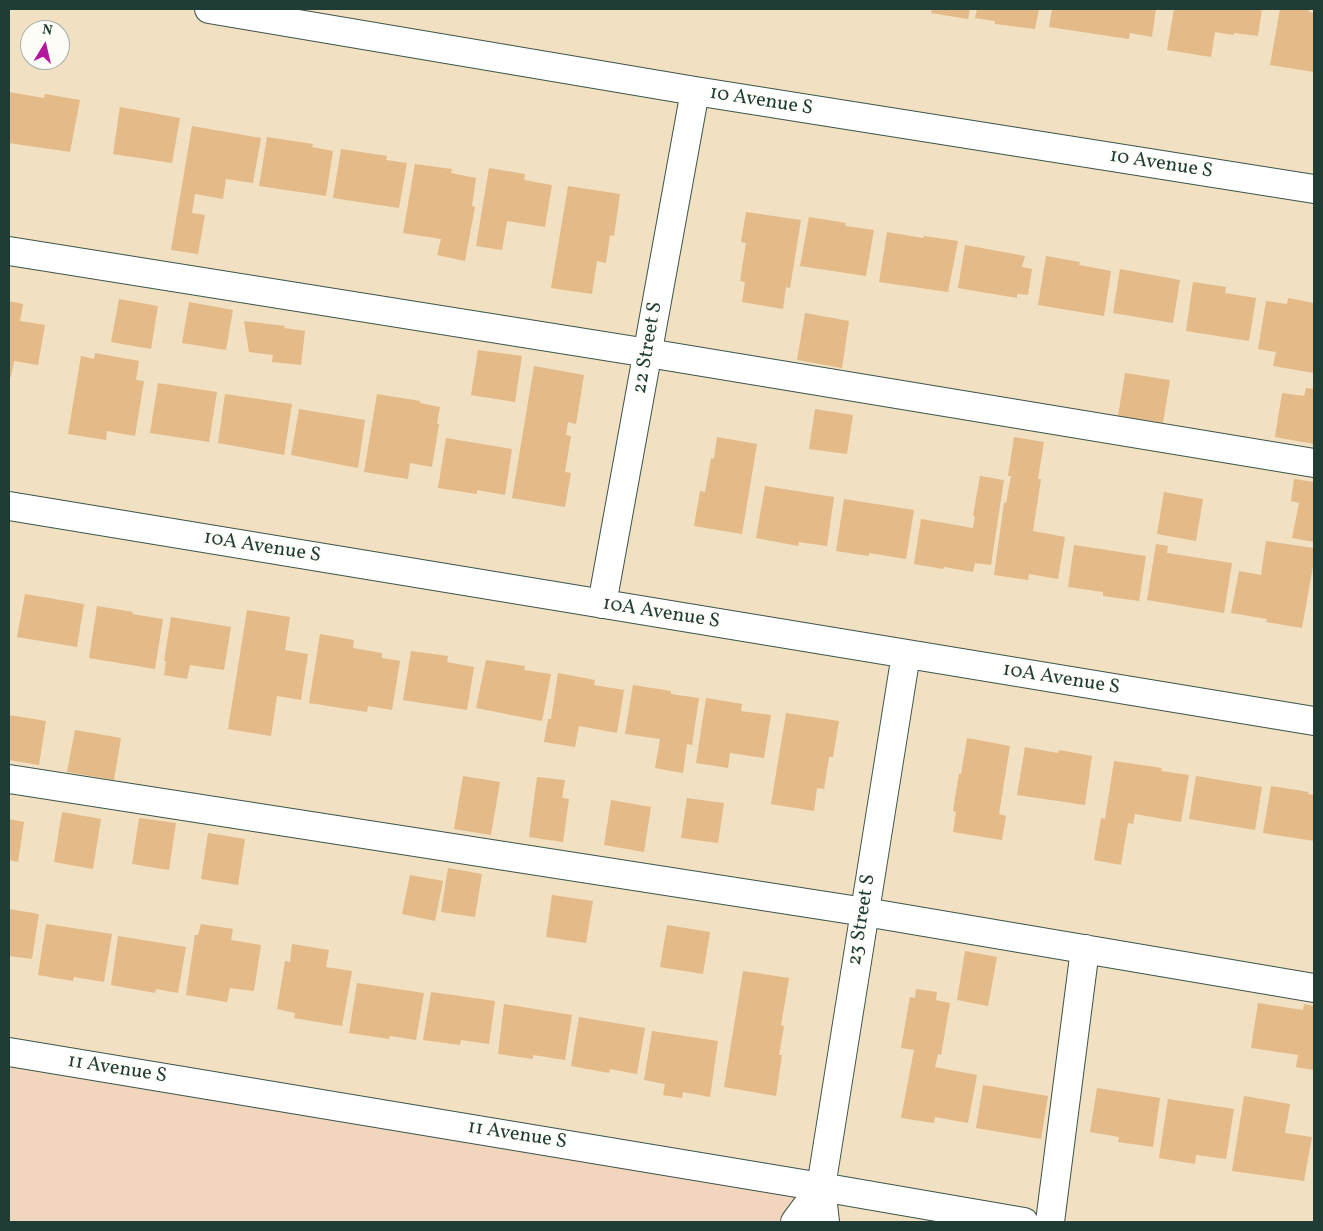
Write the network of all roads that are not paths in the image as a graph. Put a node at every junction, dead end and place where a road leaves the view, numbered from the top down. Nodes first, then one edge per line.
1 (209, 9) edge
2 (272, 14) edge
3 (695, 92) junction
4 (1314, 190) edge
5 (9, 251) edge
6 (648, 354) junction
7 (1314, 463) edge
8 (9, 506) edge
9 (602, 604) junction
10 (906, 654) junction
11 (1314, 720) edge
12 (9, 779) edge
13 (865, 912) junction
14 (1085, 949) junction
15 (1314, 988) edge
16 (9, 1052) edge
17 (821, 1187) junction
18 (795, 1222) edge
19 (825, 1222) edge
20 (1024, 1222) edge
21 (1050, 1222) edge

1 - 2 street, 10 Avenue S
2 - 3 street, 10 Avenue S
3 - 4 street, 10 Avenue S
3 - 6 street, 22 Street S
5 - 6 street
6 - 7 street
6 - 9 street, 22 Street S
8 - 9 street, 10A Avenue S
9 - 10 street, 10A Avenue S
10 - 11 street, 10A Avenue S
10 - 13 street, 23 Street S
12 - 13 street
13 - 14 street
13 - 17 street, 23 Street S
14 - 15 street
14 - 21 street
16 - 17 street, 11 Avenue S
17 - 18 street, 23 Street S
17 - 19 street, 23 Street S
17 - 20 street, 11 Avenue S

